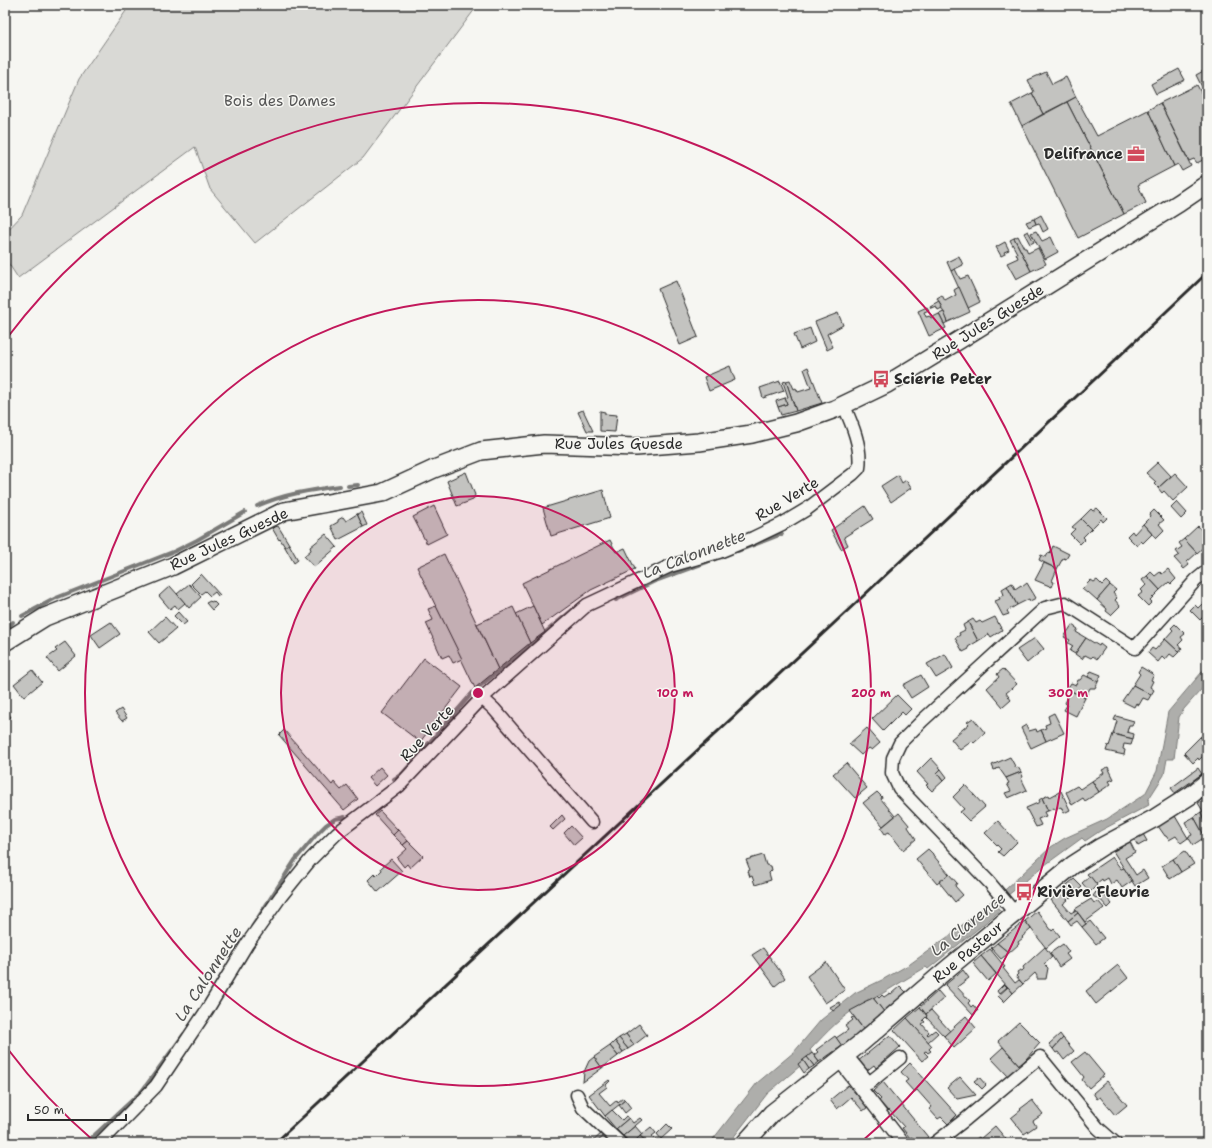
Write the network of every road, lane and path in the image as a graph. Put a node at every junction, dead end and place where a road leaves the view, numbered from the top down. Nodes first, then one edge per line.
1 (1207, 184) edge
2 (844, 406) junction
3 (1207, 571) edge
4 (5, 642) edge
5 (482, 698) junction
6 (1207, 782) edge
7 (592, 822) dead end
8 (1011, 907) junction
9 (842, 1057) junction
10 (900, 1058) dead end
11 (577, 1095) dead end
12 (100, 1143) edge
13 (620, 1143) edge
14 (745, 1143) edge
15 (903, 1143) edge
16 (935, 1143) edge
17 (1115, 1143) edge

1 - 2 street, Rue Jules Guesde
2 - 4 street, Rue Jules Guesde
2 - 5 street, Rue Verte
3 - 8 street
5 - 7 street
5 - 12 street, Rue Verte
6 - 8 street, Rue Pasteur
8 - 9 street, Rue Pasteur
9 - 10 street
9 - 14 street, Rue Pasteur
9 - 15 street
11 - 13 street
16 - 17 street

